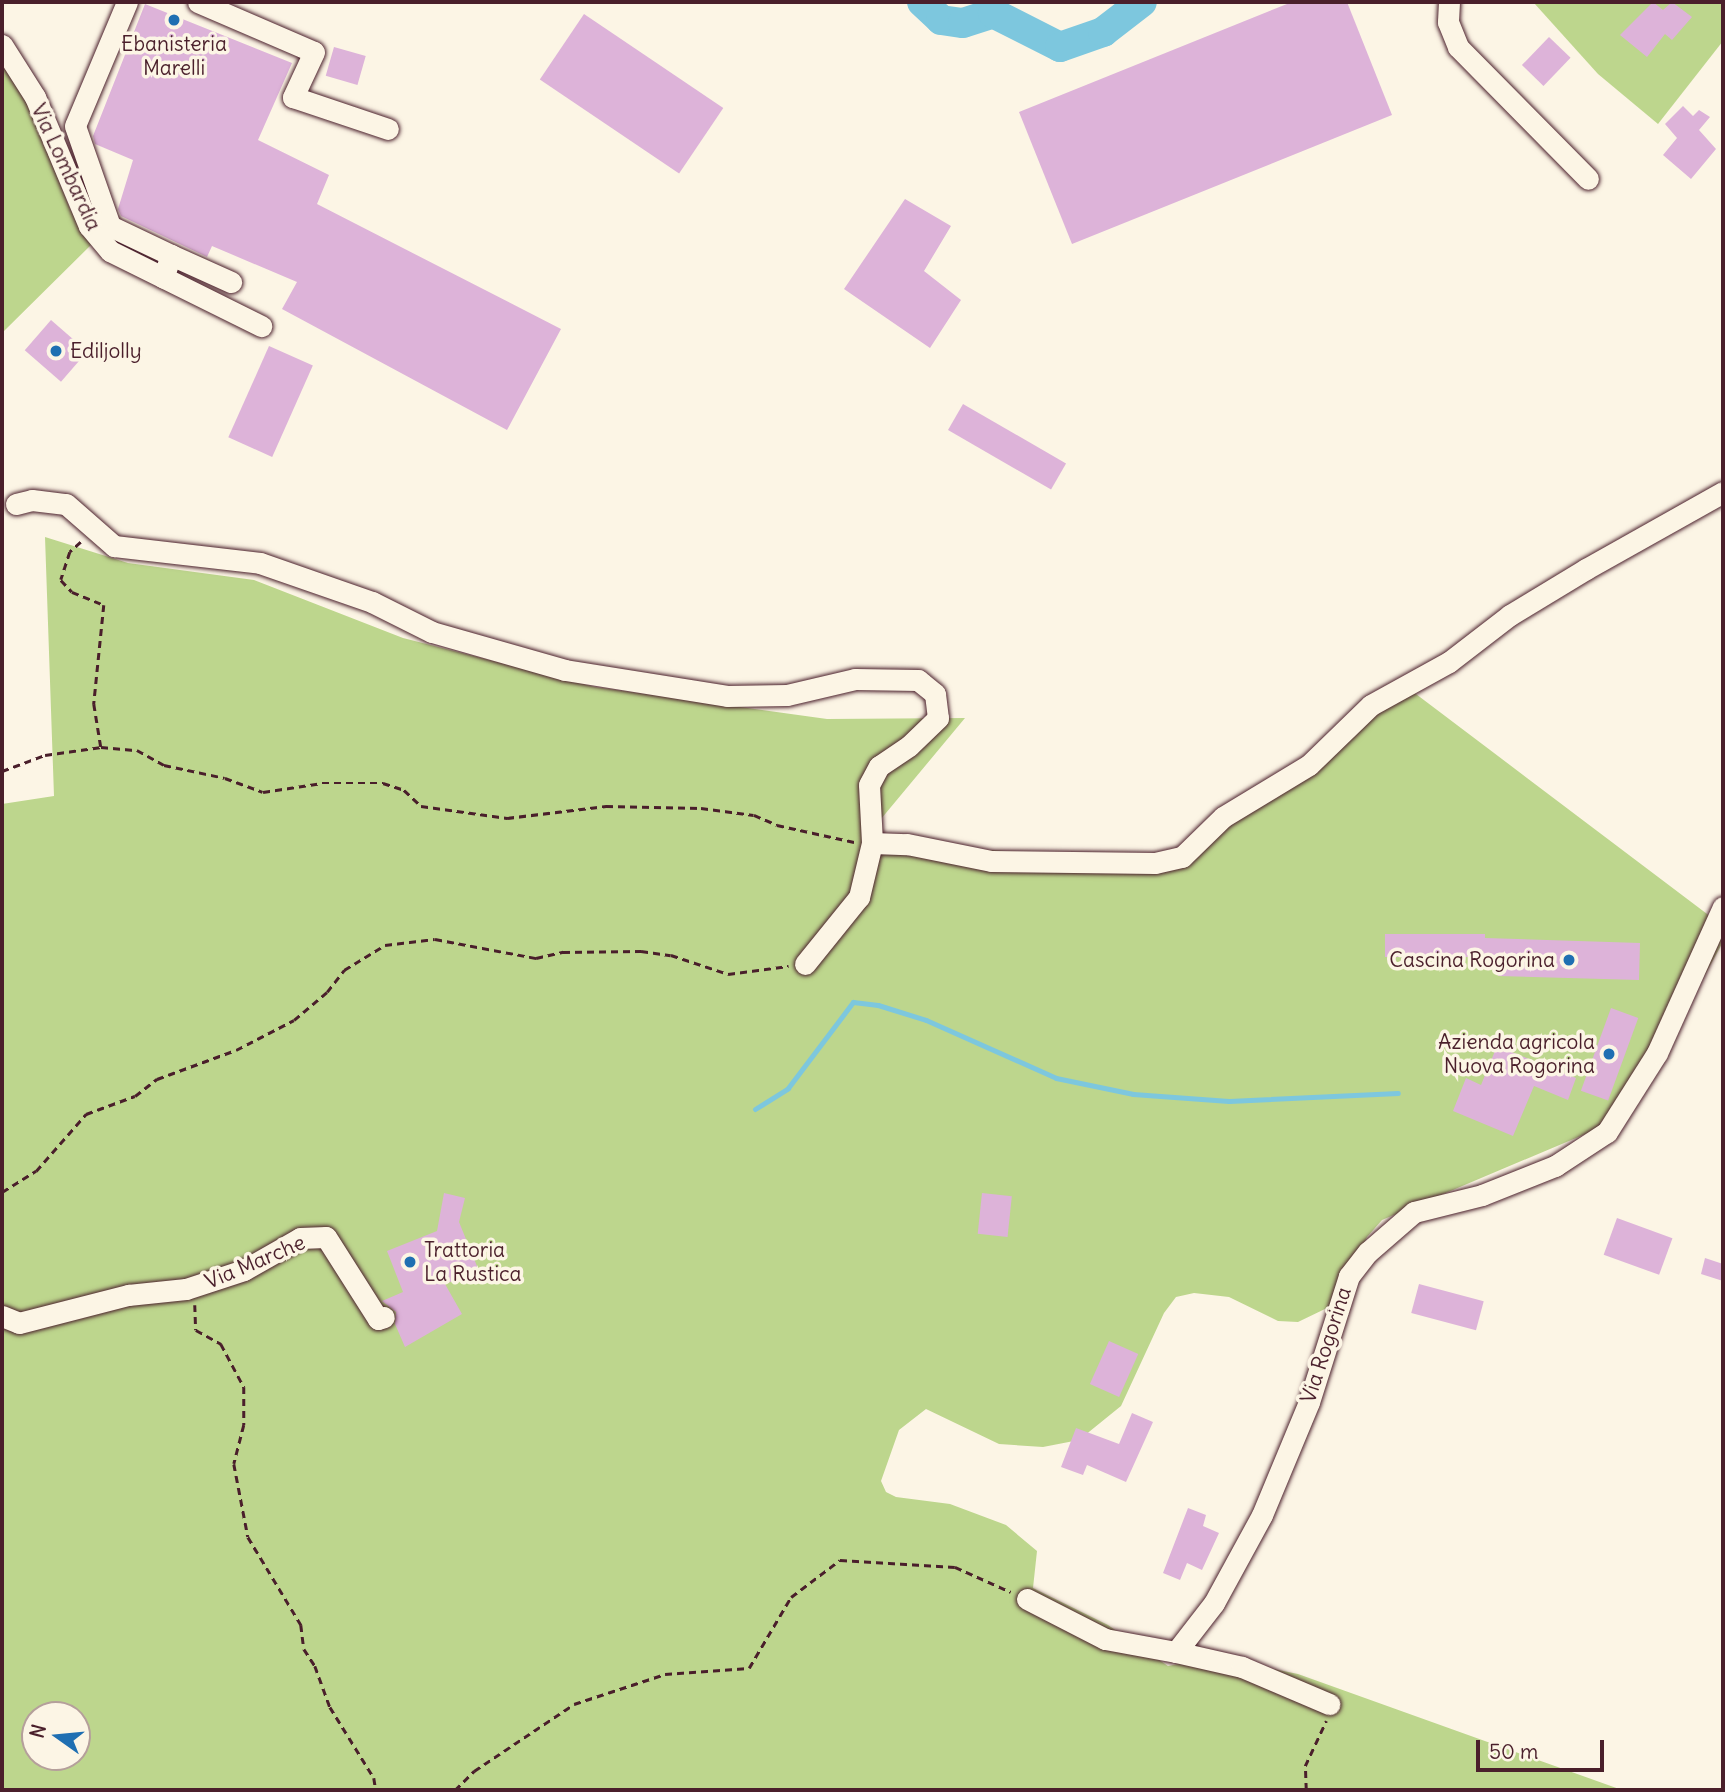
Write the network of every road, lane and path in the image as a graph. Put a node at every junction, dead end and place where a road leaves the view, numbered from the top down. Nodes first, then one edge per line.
1 (127, 2) edge
2 (198, 2) edge
3 (1449, 2) edge
4 (2, 45) edge
5 (388, 129) dead end
6 (1588, 179) dead end
7 (171, 256) junction
8 (163, 278) junction
9 (231, 282) dead end
10 (261, 326) dead end
11 (1723, 492) edge
12 (16, 504) dead end
13 (114, 546) junction
14 (101, 747) junction
15 (2, 771) edge
16 (872, 843) junction
17 (1723, 906) edge
18 (805, 964) joint
19 (2, 1192) edge
20 (186, 1289) junction
21 (2, 1316) edge
22 (384, 1317) dead end
23 (1027, 1599) joint
24 (1176, 1652) junction
25 (1329, 1704) joint
26 (376, 1790) edge
27 (455, 1790) edge
28 (1306, 1790) edge

1 - 7 street
2 - 5 street
3 - 6 street
4 - 8 street, Via Lombardia
7 - 8 street
7 - 9 street
8 - 10 street, Via Lombardia
11 - 16 street
12 - 13 street
13 - 14 path
13 - 16 street
14 - 15 path
14 - 16 path
16 - 18 street
17 - 24 street, Via Rogorina
18 - 19 path
20 - 21 street, Via Marche
20 - 22 street, Via Marche
20 - 26 path
23 - 24 street
23 - 27 path
24 - 25 street
25 - 28 path

